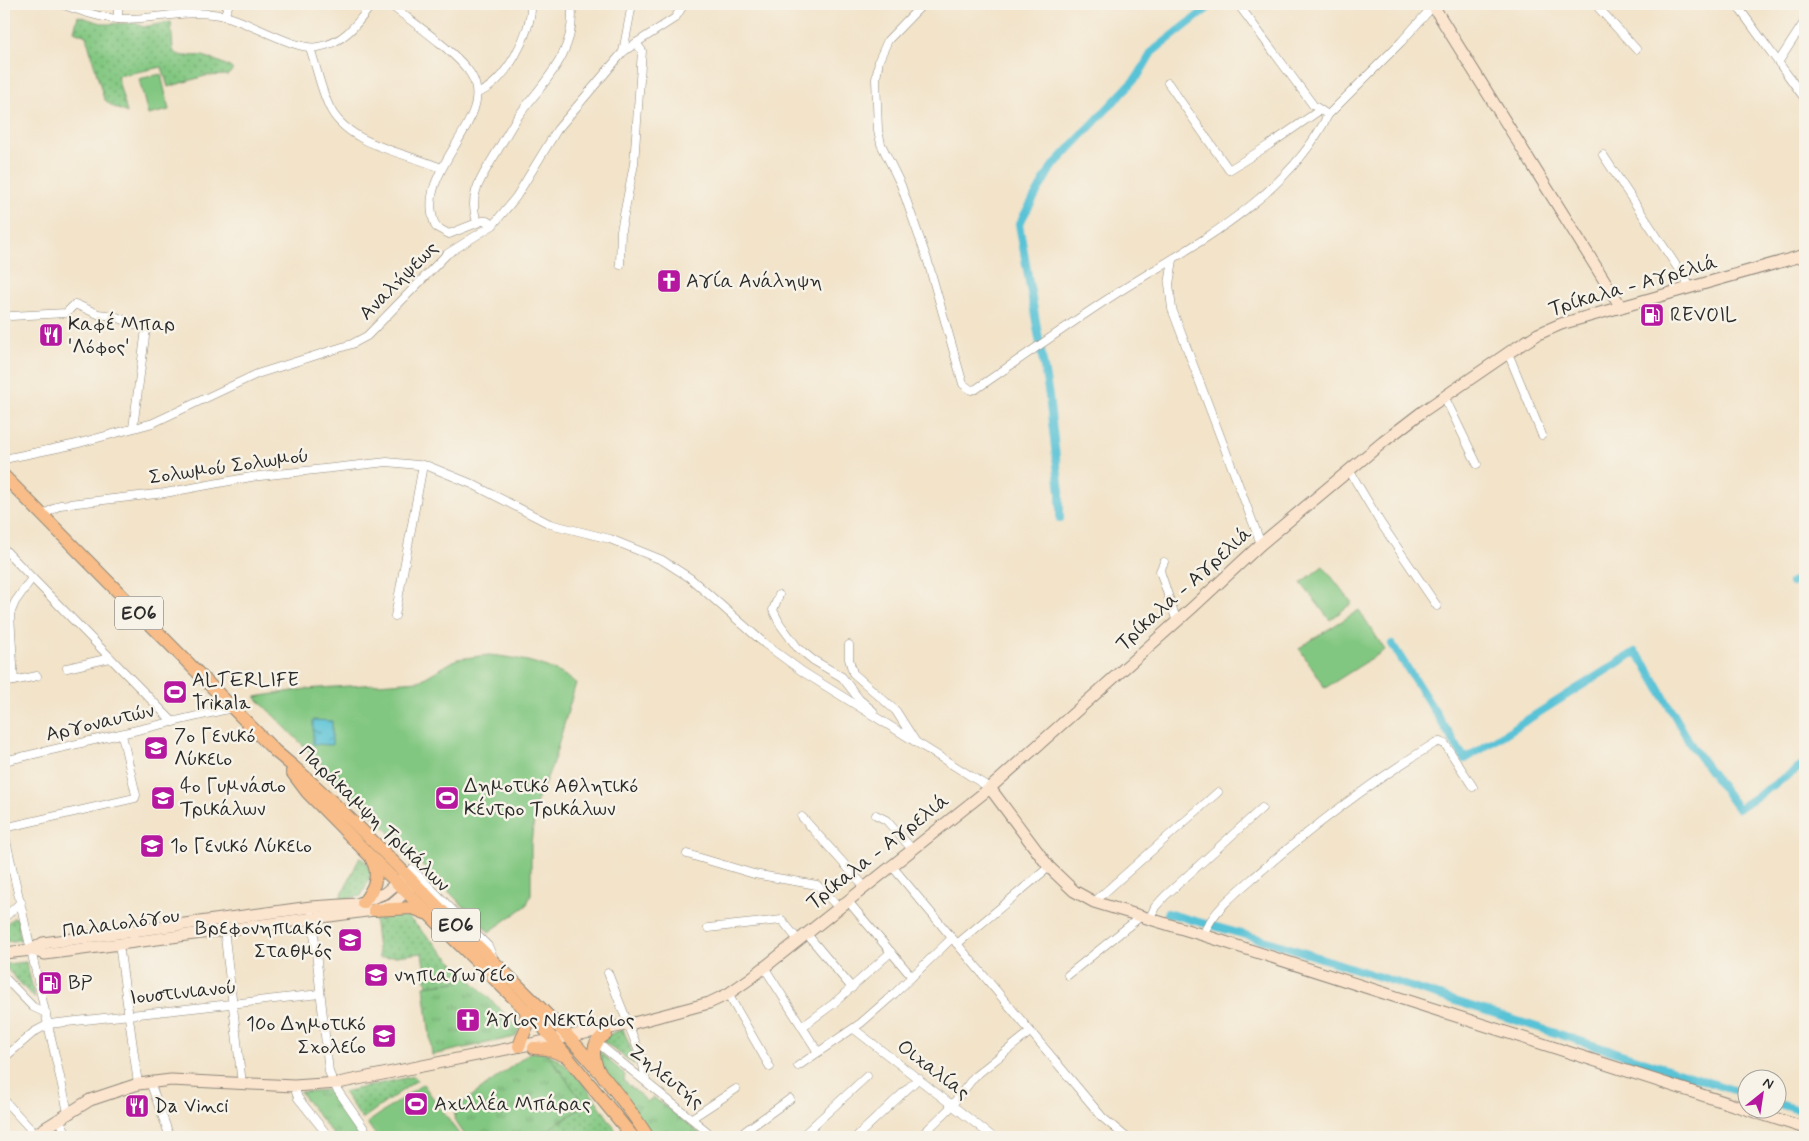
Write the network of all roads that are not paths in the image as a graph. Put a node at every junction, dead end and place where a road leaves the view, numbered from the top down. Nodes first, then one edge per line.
1 (61, 4) edge
2 (118, 4) edge
3 (229, 4) edge
4 (372, 4) edge
5 (389, 4) edge
6 (531, 4) edge
7 (571, 4) edge
8 (632, 4) edge
9 (684, 4) edge
10 (923, 4) edge
11 (1238, 4) edge
12 (1434, 4) edge
13 (1595, 4) edge
14 (1736, 4) edge
15 (224, 16) junction
16 (118, 19) junction
17 (1805, 21) edge
18 (636, 44) junction
19 (310, 48) junction
20 (1636, 49) dead end
21 (623, 52) junction
22 (1779, 61) junction
23 (1168, 83) dead end
24 (477, 93) junction
25 (1805, 99) edge
26 (1320, 110) junction
27 (1328, 115) junction
28 (1603, 155) dead end
29 (441, 168) junction
30 (477, 222) junction
31 (493, 226) junction
32 (1805, 254) edge
33 (1173, 260) junction
34 (620, 266) dead end
35 (1691, 288) junction
36 (1621, 307) junction
37 (11, 316) dead end
38 (1508, 353) junction
39 (1444, 396) junction
40 (133, 428) junction
41 (1542, 435) dead end
42 (4, 460) edge
43 (1476, 464) dead end
44 (423, 465) junction
45 (1349, 470) junction
46 (4, 476) edge
47 (43, 515) junction
48 (1261, 544) junction
49 (4, 549) edge
50 (1164, 562) dead end
51 (32, 578) junction
52 (779, 594) dead end
53 (1437, 606) dead end
54 (395, 616) dead end
55 (1177, 622) junction
56 (849, 645) dead end
57 (110, 658) junction
58 (67, 668) dead end
59 (37, 676) dead end
60 (14, 681) junction
61 (4, 683) edge
62 (232, 708) junction
63 (173, 722) junction
64 (882, 722) junction
65 (122, 735) junction
66 (914, 741) junction
67 (275, 751) junction
68 (4, 761) edge
69 (1473, 786) dead end
70 (990, 788) junction
71 (1218, 792) dead end
72 (1262, 808) dead end
73 (876, 815) dead end
74 (802, 817) dead end
75 (4, 830) edge
76 (912, 849) junction
77 (687, 854) dead end
78 (370, 856) junction
79 (891, 865) junction
80 (1049, 867) junction
81 (409, 882) junction
82 (864, 886) junction
83 (20, 902) junction
84 (1094, 902) junction
85 (843, 903) junction
86 (368, 906) junction
87 (311, 912) junction
88 (427, 914) junction
89 (4, 918) edge
90 (1144, 918) junction
91 (708, 928) dead end
92 (224, 929) junction
93 (1204, 932) junction
94 (802, 937) junction
95 (954, 941) junction
96 (119, 944) junction
97 (32, 950) junction
98 (891, 952) junction
99 (4, 953) edge
100 (764, 967) junction
101 (608, 973) dead end
102 (1068, 975) dead end
103 (4, 977) edge
104 (912, 977) junction
105 (852, 988) junction
106 (320, 994) junction
107 (728, 994) junction
108 (233, 1004) junction
109 (526, 1010) junction
110 (46, 1013) junction
111 (128, 1015) junction
112 (49, 1024) junction
113 (630, 1024) junction
114 (802, 1027) junction
115 (854, 1029) junction
116 (1030, 1032) junction
117 (598, 1037) junction
118 (562, 1040) junction
119 (519, 1046) junction
120 (534, 1048) junction
121 (818, 1052) junction
122 (480, 1053) junction
123 (568, 1057) junction
124 (4, 1058) edge
125 (798, 1066) dead end
126 (770, 1067) dead end
127 (601, 1074) junction
128 (867, 1076) dead end
129 (918, 1078) junction
130 (646, 1081) junction
131 (144, 1083) junction
132 (242, 1084) junction
133 (333, 1084) junction
134 (294, 1086) junction
135 (736, 1089) dead end
136 (790, 1099) dead end
137 (4, 1100) edge
138 (953, 1104) junction
139 (63, 1115) junction
140 (692, 1118) junction
141 (1805, 1128) edge
142 (33, 1136) edge
143 (69, 1137) edge
144 (170, 1137) edge
145 (329, 1137) edge
146 (370, 1137) edge
147 (633, 1137) edge
148 (648, 1137) edge
149 (714, 1137) edge
150 (738, 1137) edge
151 (801, 1137) edge
152 (856, 1137) edge
153 (920, 1137) edge
154 (993, 1137) edge
155 (1126, 1137) edge

1 - 16 street
2 - 16 street
3 - 15 street
4 - 19 street
5 - 24 street
6 - 24 street
7 - 30 street
8 - 21 street
9 - 18 street, Αναλήψεως
10 - 33 street
11 - 26 street
12 - 27 street
12 - 36 main road
13 - 20 street
14 - 22 street
15 - 16 street
15 - 19 street
17 - 22 street
18 - 21 street, Αναλήψεως
18 - 34 street
19 - 29 street
21 - 31 street, Αναλήψεως
22 - 25 street
23 - 26 street
24 - 29 street
26 - 27 street
27 - 33 street
28 - 35 street
29 - 30 street
30 - 31 street
31 - 40 street, Αναλήψεως
32 - 35 main road, Τρίκαλα - Αγρελιά
33 - 48 street
35 - 36 main road, Τρίκαλα - Αγρελιά
36 - 38 main road, Τρίκαλα - Αγρελιά
37 - 40 street
38 - 39 main road, Τρίκαλα - Αγρελιά
38 - 41 street
39 - 43 street
39 - 45 main road, Τρίκαλα - Αγρελιά
40 - 42 street, Αναλήψεως
44 - 47 street, Σολωμού Σολωμού
44 - 54 street
44 - 64 street, Σολωμού Σολωμού
45 - 48 main road, Τρίκαλα - Αγρελιά
45 - 53 street
46 - 47 main road, Παράκαμψη Τρικάλων / ΕΟ6
47 - 62 main road, Παράκαμψη Τρικάλων / ΕΟ6
48 - 55 main road, Τρίκαλα - Αγρελιά
49 - 51 street
50 - 55 street
51 - 57 street
51 - 60 street
52 - 64 street
55 - 70 main road, Τρίκαλα - Αγρελιά
56 - 66 street
57 - 58 street
57 - 63 street
59 - 60 street
60 - 61 street
62 - 63 street, Αργοναυτών
62 - 67 main road, Παράκαμψη Τρικάλων / ΕΟ6
63 - 65 street, Αργοναυτών
64 - 66 street
65 - 68 street, Αργοναυτών
65 - 75 street
66 - 70 street
67 - 78 main road, Παράκαμψη Τρικάλων / ΕΟ6
67 - 81 main road, Παράκαμψη Τρικάλων / ΕΟ6
69 - 93 street
70 - 76 main road, Τρίκαλα - Αγρελιά
70 - 80 main road
71 - 84 street
72 - 90 street
73 - 76 street
74 - 82 street
75 - 83 street
76 - 79 main road, Τρίκαλα - Αγρελιά
77 - 85 street
78 - 81 main road, Παράκαμψη Τρικάλων / ΕΟ6
78 - 86 main road
79 - 82 main road, Τρίκαλα - Αγρελιά
79 - 95 street
80 - 84 main road
80 - 95 street
81 - 86 main road, Παλαιολόγου
81 - 88 main road, Παράκαμψη Τρικάλων / ΕΟ6
81 - 118 main road, Παράκαμψη Τρικάλων / ΕΟ6
82 - 85 main road, Τρίκαλα - Αγρελιά
83 - 89 street
83 - 97 street
84 - 90 main road
85 - 94 main road, Τρίκαλα - Αγρελιά
85 - 98 street
86 - 87 main road, Παλαιολόγου
86 - 88 main road
87 - 92 main road, Παλαιολόγου
87 - 97 main road, Παλαιολόγου
87 - 106 street
88 - 109 main road, Παράκαμψη Τρικάλων / ΕΟ6
90 - 93 main road
90 - 102 street
91 - 94 street
92 - 96 main road, Παλαιολόγου
92 - 108 street
93 - 141 main road
94 - 100 main road, Τρίκαλα - Αγρελιά
94 - 105 street
95 - 104 street
95 - 116 street
96 - 97 main road, Παλαιολόγου
96 - 111 street
97 - 99 main road, Παλαιολόγου
97 - 110 street
98 - 104 street
98 - 105 street
100 - 107 main road, Τρίκαλα - Αγρελιά
100 - 114 street
101 - 113 street
103 - 110 street
104 - 115 street
105 - 114 street
106 - 108 street, Ιουστινιανού
106 - 133 street
107 - 113 main road, Τρίκαλα - Αγρελιά
107 - 126 street
108 - 111 street, Ιουστινιανού
108 - 132 street
109 - 118 main road, Παράκαμψη Τρικάλων / ΕΟ6
109 - 119 main road
110 - 112 street
111 - 112 street, Ιουστινιανού
111 - 131 street
112 - 124 street
112 - 139 street
113 - 117 main road, Τρίκαλα - Αγρελιά
113 - 118 main road, Τρίκαλα - Αγρελιά
113 - 130 street
114 - 121 street
115 - 121 street
115 - 129 street, Οιχαλίας
116 - 138 street
116 - 155 street
117 - 118 main road, Τρίκαλα - Αγρελιά
117 - 127 main road
117 - 130 street, Ζηλευτής
118 - 119 main road
118 - 120 main road
118 - 123 main road, Παράκαμψη Τρικάλων / ΕΟ6
118 - 127 main road, Παράκαμψη Τρικάλων / ΕΟ6
119 - 122 main road
120 - 122 main road
120 - 123 main road
121 - 125 street
122 - 133 main road
123 - 147 main road, Παράκαμψη Τρικάλων / ΕΟ6
127 - 148 main road, Παράκαμψη Τρικάλων / ΕΟ6
128 - 151 street
129 - 138 street, Οιχαλίας
129 - 152 street
130 - 140 street, Ζηλευτής
131 - 132 main road
131 - 139 main road
131 - 144 street
132 - 134 main road
133 - 134 main road
133 - 146 street
134 - 145 street
135 - 140 street
136 - 150 street
137 - 142 street
138 - 153 street
138 - 154 street, Οιχαλίας
139 - 142 main road
139 - 143 street
140 - 149 street, Ζηλευτής

